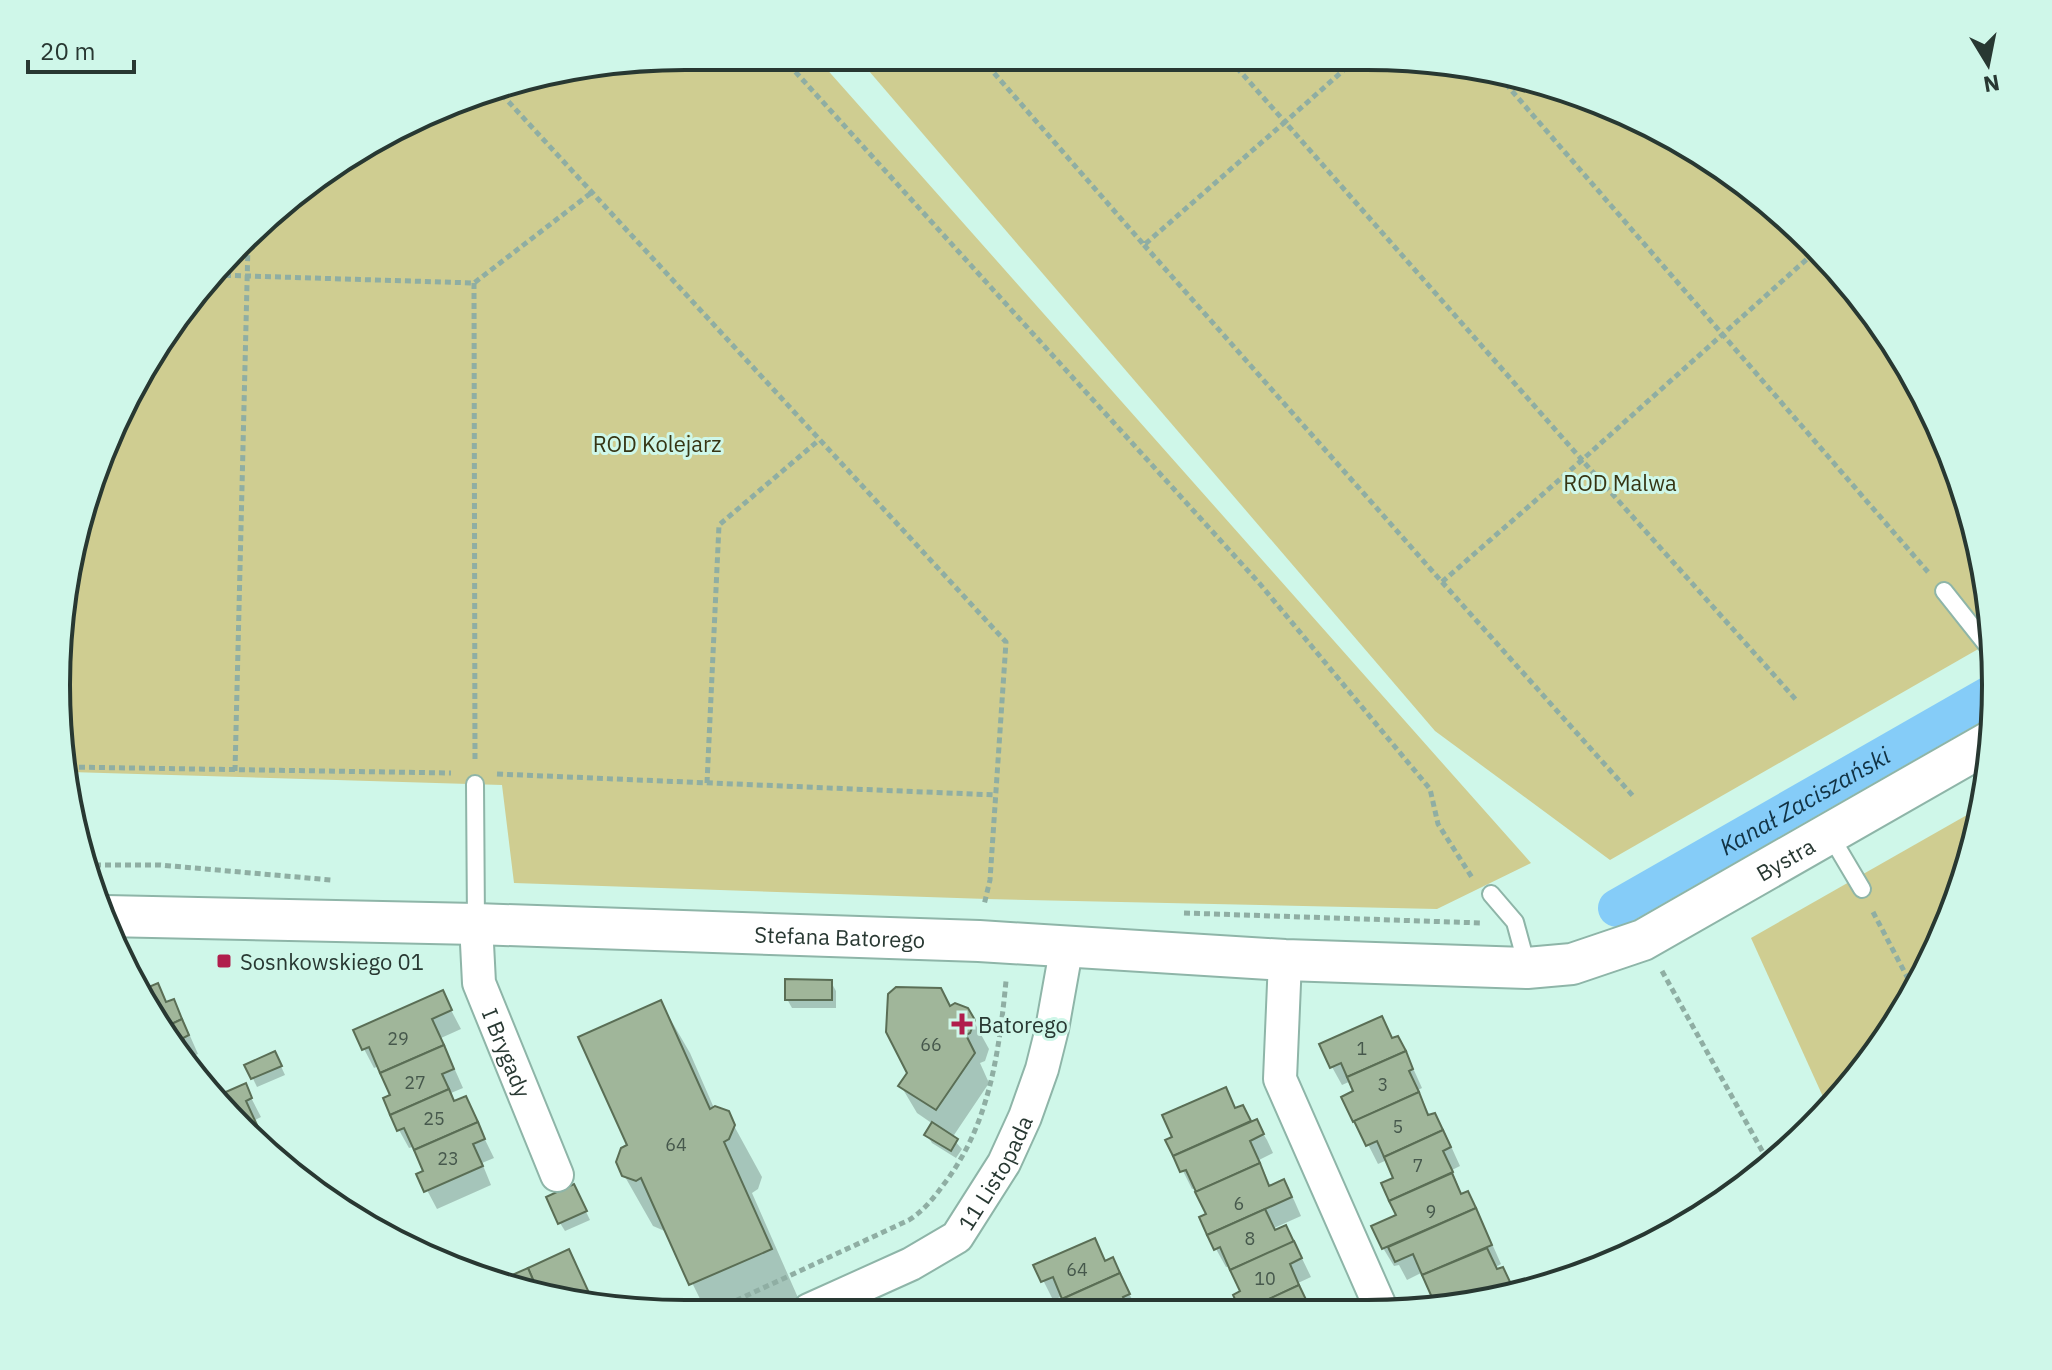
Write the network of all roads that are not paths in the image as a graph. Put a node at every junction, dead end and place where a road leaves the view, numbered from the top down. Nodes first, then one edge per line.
1 (1944, 591) road end
2 (1980, 637) edge
3 (1979, 748) edge
4 (475, 778) road end
5 (1829, 834) junction
6 (1862, 889) road end
7 (1491, 894) road end
8 (116, 916) edge
9 (476, 924) junction
10 (1067, 945) junction
11 (1285, 960) junction
12 (1572, 964) joint
13 (1527, 968) junction
14 (557, 1175) dead end
15 (831, 1300) edge
16 (1377, 1300) edge

1 - 2 lane
3 - 5 street, Bystra
4 - 9 lane
5 - 6 lane
5 - 12 street, Bystra
7 - 13 lane
8 - 9 street, Stefana Batorego
9 - 10 street, Stefana Batorego
9 - 14 street, I Brygady
10 - 11 street, Stefana Batorego
10 - 15 street, 11 Listopada
11 - 13 street, Stefana Batorego
11 - 16 street
12 - 13 street, Stefana Batorego

